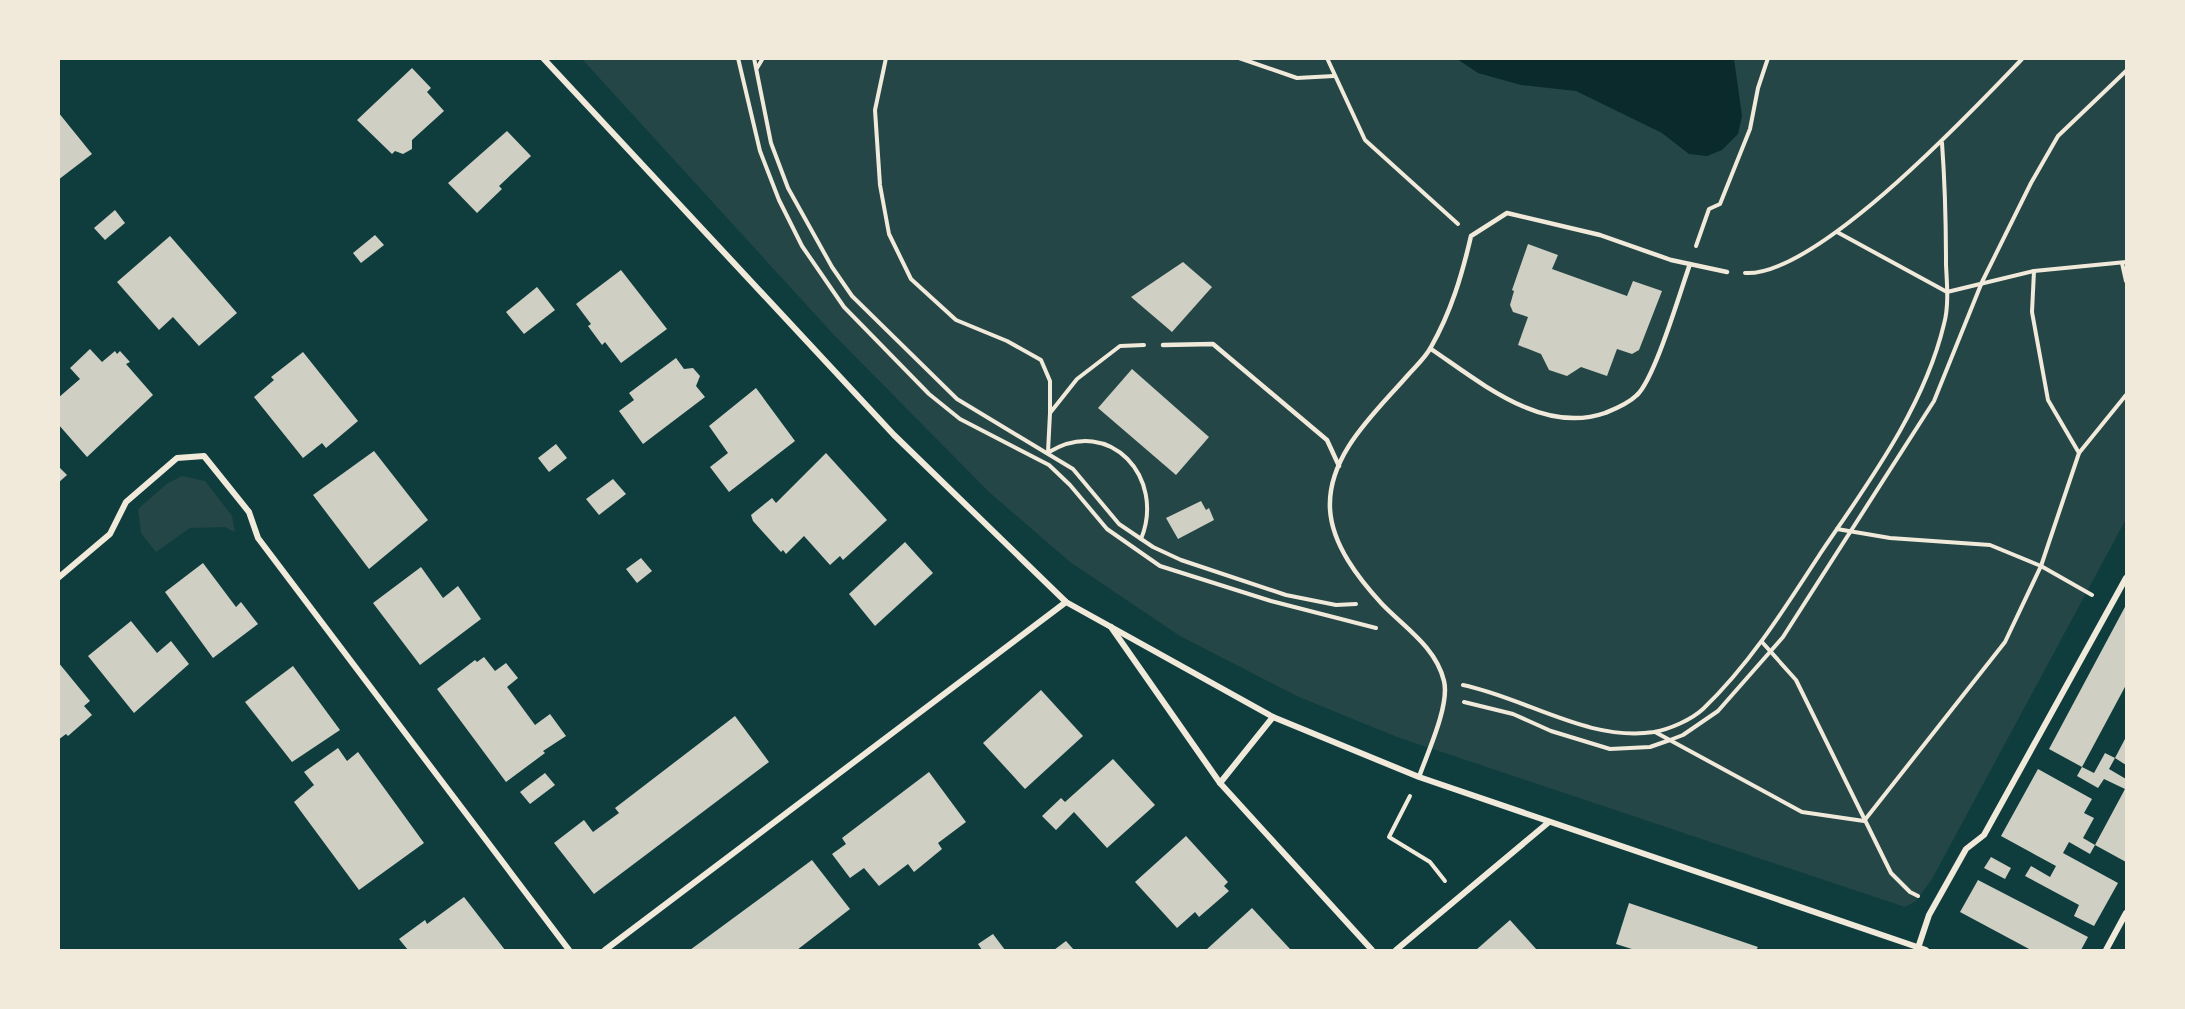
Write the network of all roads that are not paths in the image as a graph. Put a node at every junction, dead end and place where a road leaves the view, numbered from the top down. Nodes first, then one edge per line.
1 (543, 58) edge
2 (1690, 264) junction
3 (1727, 272) road end
4 (1163, 345) road end
5 (1431, 349) junction
6 (1340, 466) junction
7 (58, 578) edge
8 (2127, 578) edge
9 (1065, 602) junction
10 (1109, 624) junction
11 (1273, 717) junction
12 (1419, 777) junction
13 (1220, 783) junction
14 (1549, 822) junction
15 (2127, 913) edge
16 (1918, 948) junction
17 (569, 951) edge
18 (605, 951) edge
19 (1372, 951) edge
20 (1396, 951) edge
21 (1926, 951) edge
22 (2106, 951) edge

1 - 9 street
2 - 3 lane
2 - 5 lane
2 - 5 lane
4 - 6 lane
5 - 6 lane
6 - 12 lane
7 - 17 street
8 - 16 street
9 - 10 street
9 - 18 street
10 - 11 street
10 - 13 street
11 - 12 street
11 - 13 street
12 - 14 street
13 - 19 street
14 - 16 street
14 - 20 street
15 - 22 street
16 - 21 street

